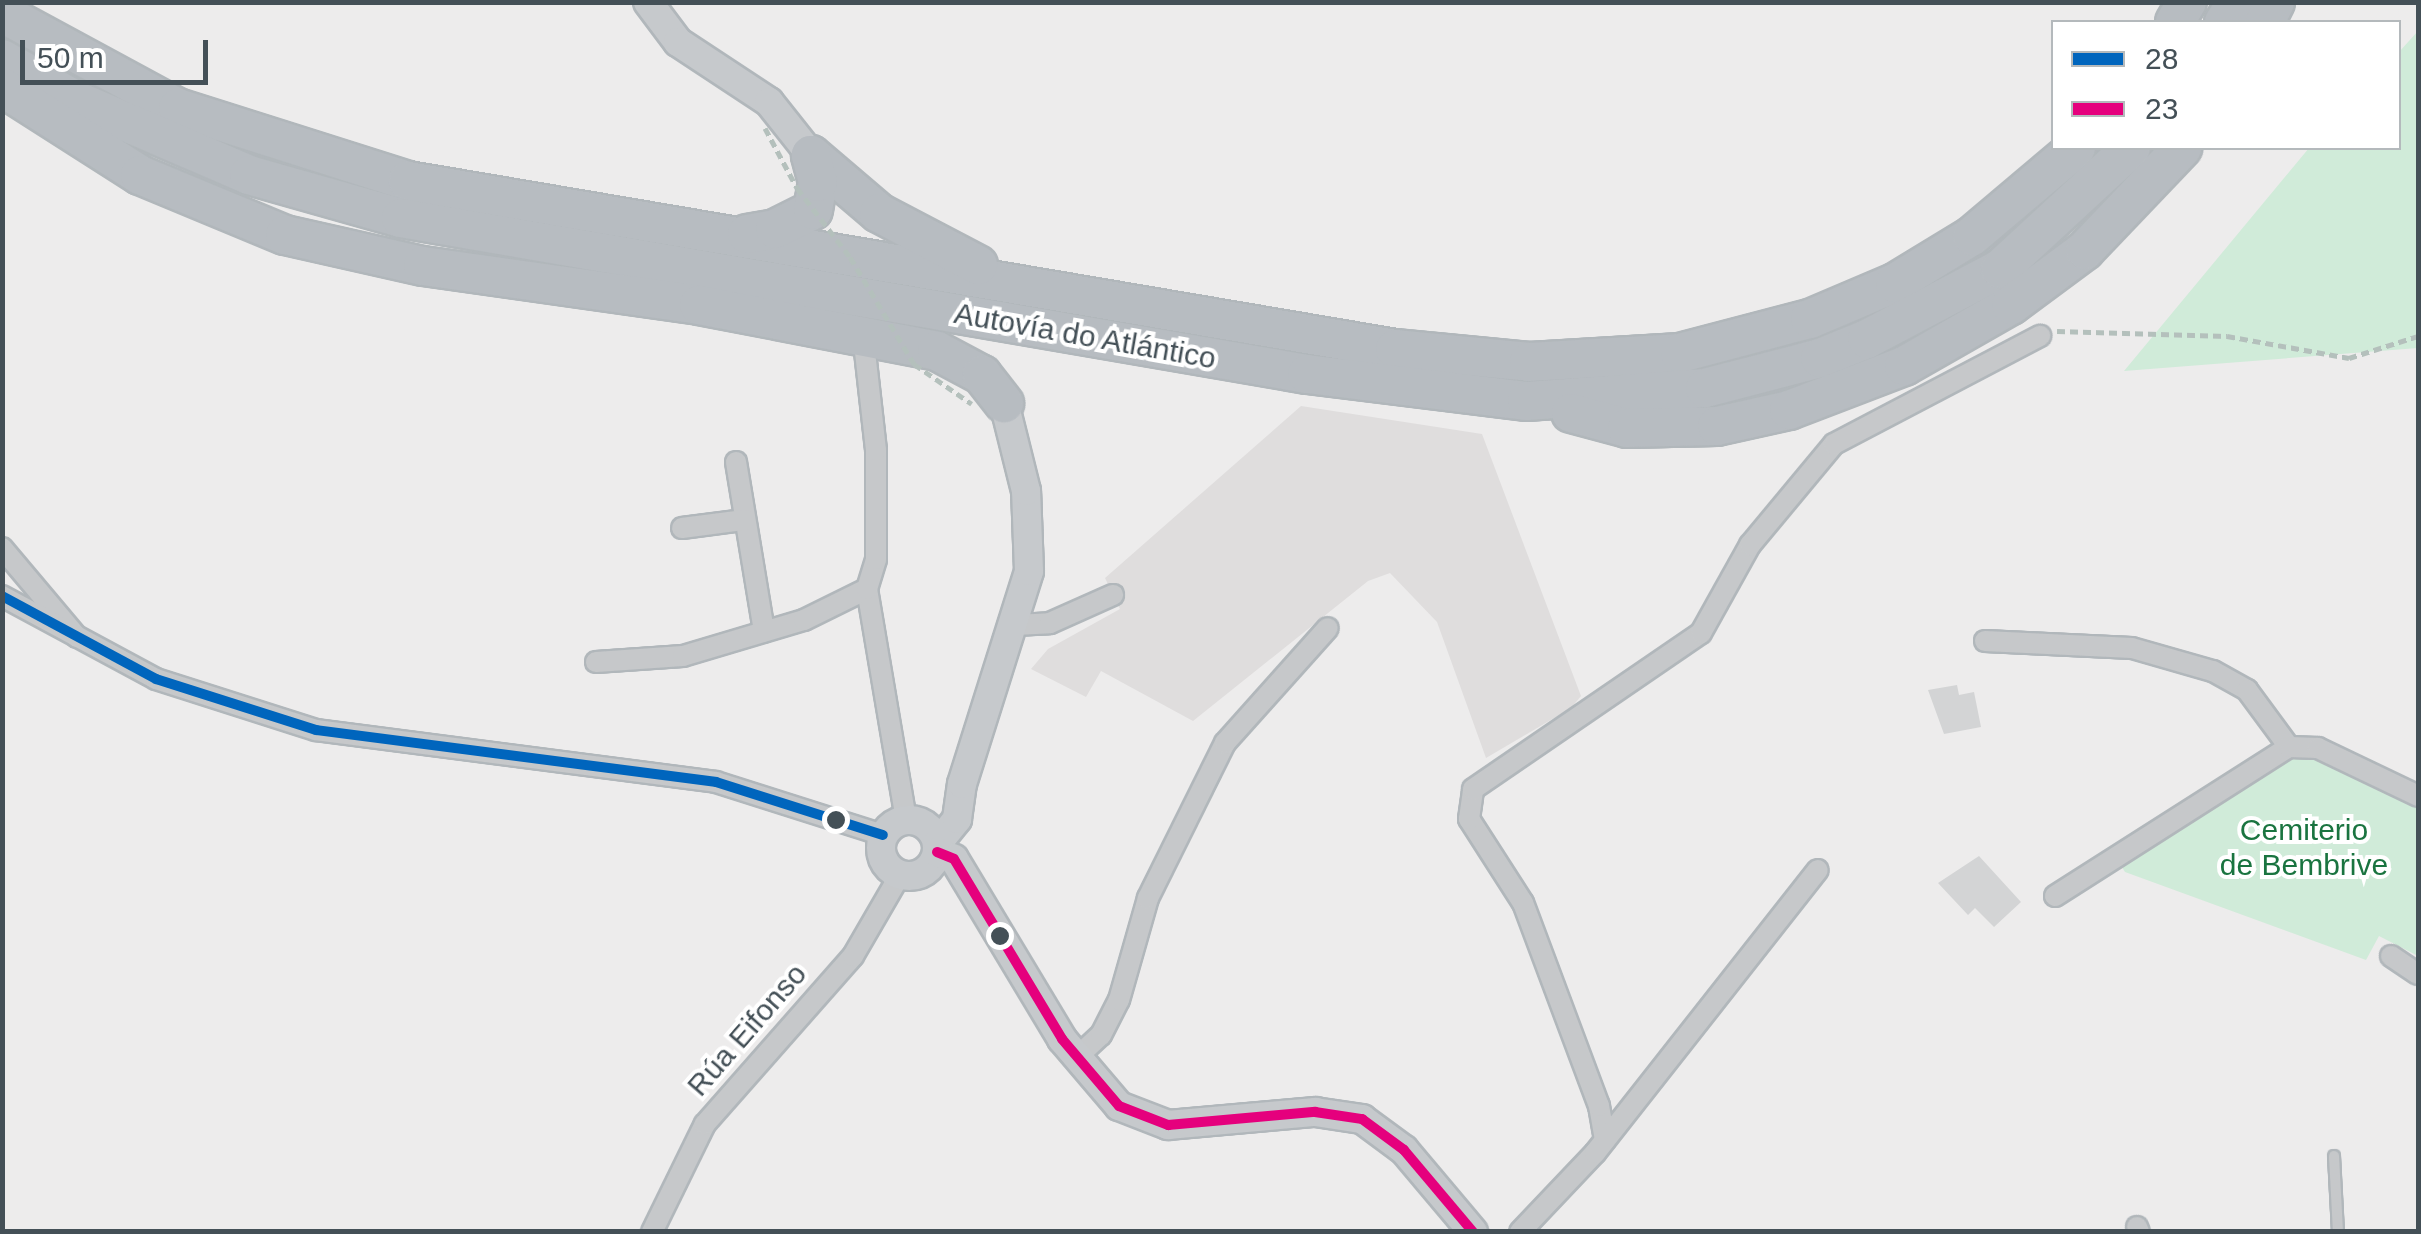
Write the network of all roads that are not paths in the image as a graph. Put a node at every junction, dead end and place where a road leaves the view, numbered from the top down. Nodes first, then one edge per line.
1 (648, 2) edge
2 (2, 13) edge
3 (2, 59) edge
4 (2, 87) edge
5 (2074, 150) edge
6 (2129, 150) edge
7 (2180, 150) edge
8 (811, 155) junction
9 (729, 237) junction
10 (1025, 287) junction
11 (863, 334) junction
12 (2040, 336) road end
13 (1527, 401) junction
14 (988, 403) joint
15 (736, 462) dead end
16 (744, 520) junction
17 (682, 528) dead end
18 (2, 548) edge
19 (868, 589) junction
20 (2, 596) edge
21 (1113, 596) dead end
22 (1015, 625) junction
23 (1328, 628) dead end
24 (764, 632) junction
25 (1985, 641) dead end
26 (85, 646) junction
27 (596, 662) dead end
28 (2289, 747) junction
29 (962, 784) junction
30 (2418, 796) edge
31 (901, 825) junction
32 (923, 861) junction
33 (1818, 870) dead end
34 (2055, 896) dead end
35 (2391, 956) dead end
36 (2418, 974) edge
37 (1076, 1058) junction
38 (1605, 1140) junction
39 (2334, 1156) dead end
40 (652, 1232) edge
41 (1473, 1232) edge
42 (1520, 1232) edge
43 (2338, 1232) edge

1 - 8 street
2 - 9 highway, Autovía do Atlántico
3 - 13 highway, Autovía do Atlántico
4 - 11 highway
5 - 10 highway, Autovía do Atlántico
6 - 13 highway, Autovía do Atlántico
7 - 13 highway
8 - 9 highway
8 - 10 highway
9 - 10 highway, Autovía do Atlántico
11 - 14 highway
11 - 19 street
12 - 38 street
14 - 22 street
15 - 16 street
16 - 17 street
16 - 24 street
18 - 26 street
19 - 24 street
19 - 31 street
20 - 26 street
21 - 22 street
22 - 29 street
23 - 37 street
24 - 27 street
25 - 28 street
26 - 31 street
28 - 30 street
28 - 34 street
29 - 31 street
29 - 32 street
31 - 32 street
31 - 32 street
32 - 37 street
32 - 40 street, Rúa Eifonso
33 - 38 street
35 - 36 street
37 - 41 street
38 - 42 street
39 - 43 lane

